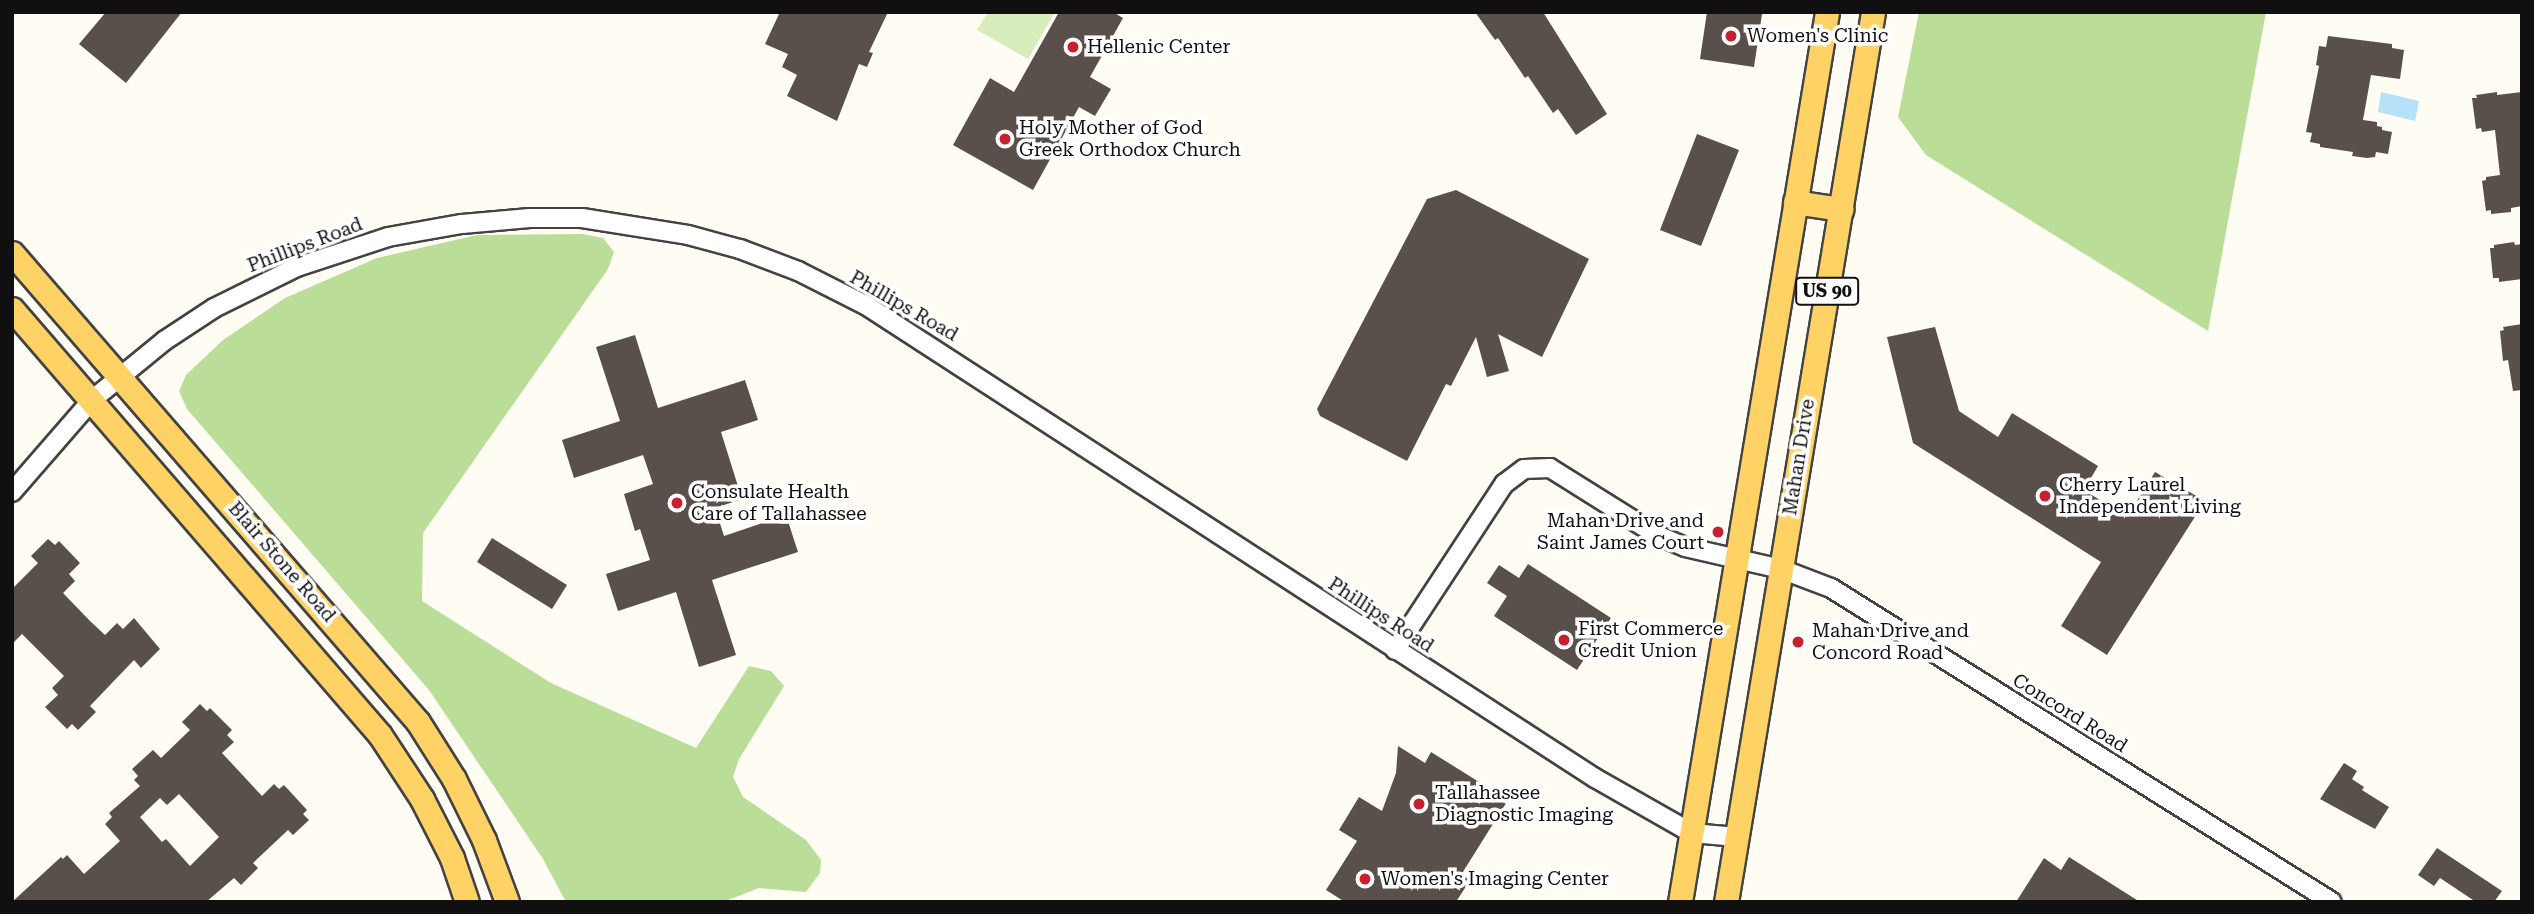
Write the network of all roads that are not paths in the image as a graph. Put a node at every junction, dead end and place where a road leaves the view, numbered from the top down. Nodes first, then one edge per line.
1 (1827, 12) edge
2 (1873, 12) edge
3 (1795, 202) junction
4 (1841, 209) junction
5 (12, 253) edge
6 (12, 309) edge
7 (120, 375) junction
8 (92, 400) junction
9 (12, 492) edge
10 (1735, 558) junction
11 (1781, 569) junction
12 (1395, 650) junction
13 (1692, 833) junction
14 (1737, 837) junction
15 (467, 902) edge
16 (507, 902) edge
17 (1680, 902) edge
18 (1726, 902) edge
19 (2332, 902) edge

1 - 3 main road, US 90
2 - 4 main road, Mahan Drive / US 90
3 - 4 main road
3 - 10 main road, US 90
4 - 11 main road, Mahan Drive / US 90
5 - 7 main road, Blair Stone Road
6 - 8 main road, Blair Stone Road
7 - 8 street, Phillips Road
7 - 12 street, Phillips Road
7 - 16 main road, Blair Stone Road
8 - 9 street, Phillips Road
8 - 15 main road, Blair Stone Road
10 - 11 street, Concord Road
10 - 12 street, Concord Road
10 - 13 main road, US 90
11 - 14 main road, Mahan Drive / US 90
11 - 19 street, Concord Road
12 - 13 street, Phillips Road
13 - 14 street, Phillips Road
13 - 17 main road, US 90
14 - 18 main road, Mahan Drive / US 90

